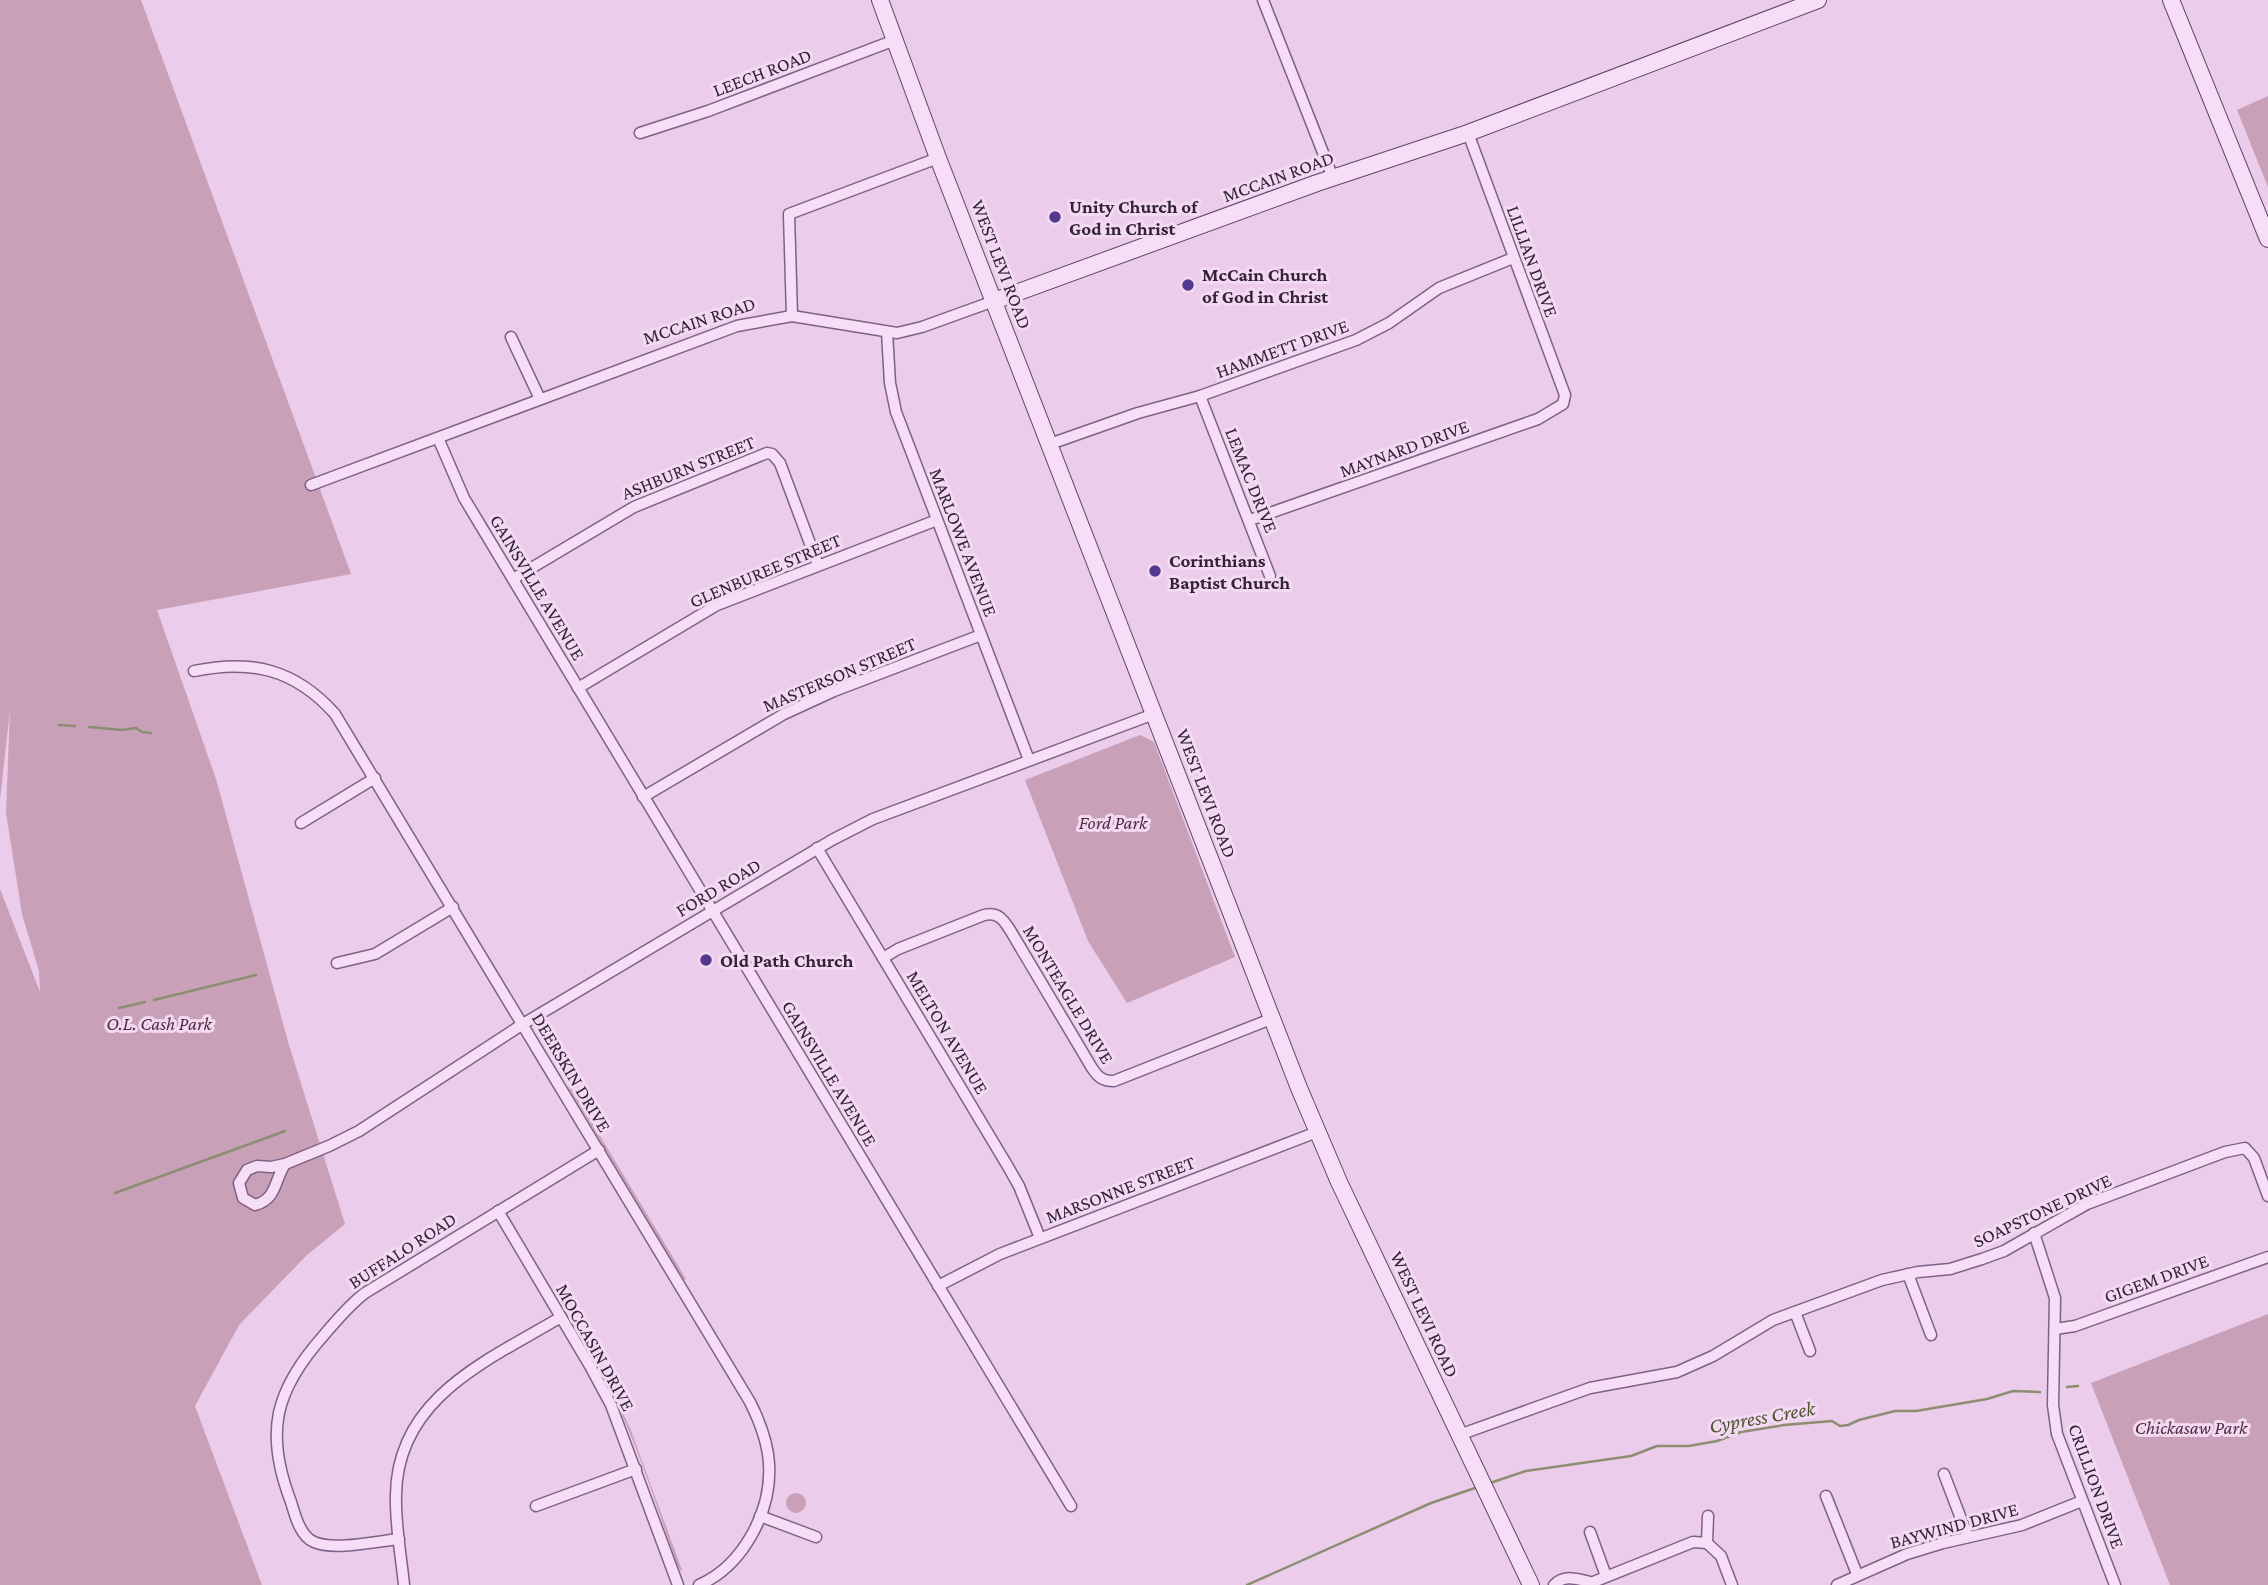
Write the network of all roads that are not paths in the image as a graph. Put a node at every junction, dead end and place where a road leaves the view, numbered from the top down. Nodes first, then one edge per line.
1 (880, 0) edge
2 (1263, 0) edge
3 (1818, 0) edge
4 (2171, 0) edge
5 (895, 40) junction
6 (640, 133) dead end
7 (1468, 133) junction
8 (938, 158) junction
9 (1333, 178) junction
10 (2268, 239) edge
11 (1513, 258) junction
12 (994, 301) junction
13 (792, 316) junction
14 (887, 332) junction
15 (511, 337) dead end
16 (1200, 396) junction
17 (540, 399) junction
18 (1565, 400) joint
19 (438, 438) junction
20 (1050, 444) junction
21 (311, 485) dead end
22 (937, 520) junction
23 (1250, 520) junction
24 (818, 565) junction
25 (1270, 576) dead end
26 (513, 579) junction
27 (981, 635) junction
28 (194, 671) dead end
29 (578, 688) junction
30 (1154, 714) junction
31 (1029, 760) junction
32 (375, 778) junction
33 (643, 797) junction
34 (301, 823) dead end
35 (817, 848) junction
36 (453, 907) junction
37 (712, 911) junction
38 (883, 958) junction
39 (337, 963) dead end
40 (1271, 1019) junction
41 (523, 1024) junction
42 (1317, 1132) junction
43 (599, 1150) junction
44 (285, 1164) junction
45 (2268, 1196) edge
46 (498, 1211) junction
47 (2034, 1233) junction
48 (1040, 1238) junction
49 (2268, 1257) edge
50 (1908, 1274) junction
51 (938, 1286) junction
52 (1795, 1312) junction
53 (561, 1317) junction
54 (2055, 1329) junction
55 (1931, 1335) dead end
56 (1810, 1350) dead end
57 (1459, 1435) junction
58 (636, 1469) junction
59 (1944, 1474) dead end
60 (1826, 1496) dead end
61 (2082, 1501) junction
62 (536, 1506) dead end
63 (1071, 1506) dead end
64 (760, 1516) junction
65 (1708, 1516) dead end
66 (1590, 1532) dead end
67 (816, 1537) dead end
68 (1968, 1537) junction
69 (399, 1539) junction
70 (1707, 1543) junction
71 (1857, 1574) junction
72 (1606, 1576) junction
73 (1588, 1584) edge
74 (404, 1585) edge
75 (678, 1585) edge
76 (699, 1585) edge
77 (1531, 1585) edge
78 (1554, 1585) edge
79 (1732, 1585) edge
80 (1837, 1585) edge
81 (2115, 1585) edge

1 - 5 street, WEST LEVI ROAD
2 - 9 street
3 - 7 street, MCCAIN ROAD
4 - 10 street
5 - 6 street, LEECH ROAD
5 - 8 street, WEST LEVI ROAD
7 - 9 street, MCCAIN ROAD
7 - 11 street, LILLIAN DRIVE
8 - 12 street, WEST LEVI ROAD
8 - 13 street
9 - 12 street, MCCAIN ROAD
11 - 16 street, HAMMETT DRIVE
11 - 18 street, LILLIAN DRIVE
12 - 14 street, MCCAIN ROAD
12 - 20 street, WEST LEVI ROAD
13 - 14 street, MCCAIN ROAD
13 - 17 street, MCCAIN ROAD
14 - 22 street, MARLOWE AVENUE
15 - 17 street
16 - 20 street, HAMMETT DRIVE
16 - 23 street, LEMAC DRIVE
17 - 19 street, MCCAIN ROAD
18 - 23 street, MAYNARD DRIVE
19 - 21 street, MCCAIN ROAD
19 - 26 street, GAINSVILLE AVENUE
20 - 30 street, WEST LEVI ROAD
22 - 24 street, GLENBUREE STREET
22 - 27 street, MARLOWE AVENUE
23 - 25 street, LEMAC DRIVE
24 - 26 street, ASHBURN STREET
24 - 29 street, GLENBUREE STREET
26 - 29 street, GAINSVILLE AVENUE
27 - 31 street, MARLOWE AVENUE
27 - 33 street, MASTERSON STREET
28 - 32 street, DEERSKIN DRIVE
29 - 33 street, GAINSVILLE AVENUE
30 - 31 street, FORD ROAD
30 - 40 street, WEST LEVI ROAD
31 - 35 street, FORD ROAD
32 - 34 street
32 - 36 street, DEERSKIN DRIVE
33 - 37 street, GAINSVILLE AVENUE
35 - 37 street, FORD ROAD
35 - 38 street, MELTON AVENUE
36 - 39 street
36 - 41 street, DEERSKIN DRIVE
37 - 41 street, FORD ROAD
37 - 51 street, GAINSVILLE AVENUE
38 - 40 street, MONTEAGLE DRIVE
38 - 48 street, MELTON AVENUE
40 - 42 street, WEST LEVI ROAD
41 - 43 street, DEERSKIN DRIVE
41 - 44 street, FORD ROAD
42 - 48 street, MARSONNE STREET
42 - 57 street, WEST LEVI ROAD
43 - 46 street, BUFFALO ROAD
43 - 64 street, DEERSKIN DRIVE
44 - 44 street, FORD ROAD
45 - 47 street, SOAPSTONE DRIVE
46 - 53 street, MOCCASIN DRIVE
46 - 69 street, BUFFALO ROAD
47 - 50 street, SOAPSTONE DRIVE
47 - 54 street, CRILLION DRIVE
48 - 51 street, MARSONNE STREET
49 - 54 street, GIGEM DRIVE
50 - 52 street, SOAPSTONE DRIVE
50 - 55 street
51 - 63 street, GAINSVILLE AVENUE
52 - 56 street
52 - 57 street, SOAPSTONE DRIVE
53 - 58 street, MOCCASIN DRIVE
53 - 69 street
54 - 61 street, CRILLION DRIVE
57 - 77 street, WEST LEVI ROAD
58 - 62 street
58 - 75 street, MOCCASIN DRIVE
59 - 68 street
60 - 71 street
61 - 68 street, BAYWIND DRIVE
61 - 81 street, CRILLION DRIVE
64 - 67 street
64 - 76 street, DEERSKIN DRIVE
65 - 70 street
66 - 72 street
68 - 71 street, BAYWIND DRIVE
69 - 74 street
70 - 72 street
70 - 79 street
71 - 80 street, BAYWIND DRIVE
72 - 73 street
73 - 78 street

